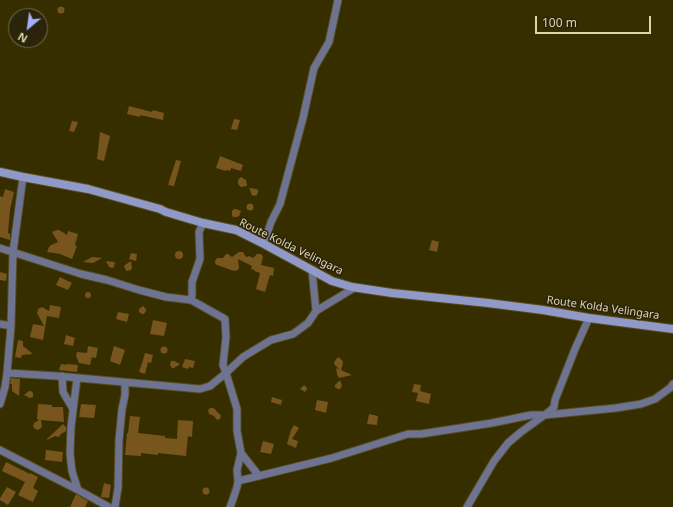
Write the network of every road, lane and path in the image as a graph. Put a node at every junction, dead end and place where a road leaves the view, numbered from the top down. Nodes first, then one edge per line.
1 (338, 0) edge
2 (0, 172) edge
3 (22, 177) junction
4 (202, 223) junction
5 (264, 244) junction
6 (0, 248) edge
7 (13, 252) junction
8 (312, 270) junction
9 (354, 288) junction
10 (191, 300) junction
11 (316, 311) junction
12 (589, 318) junction
13 (0, 324) edge
14 (11, 326) junction
15 (673, 329) edge
16 (7, 373) junction
17 (226, 373) junction
18 (62, 376) junction
19 (77, 378) junction
20 (125, 383) junction
21 (673, 384) edge
22 (0, 404) edge
23 (73, 409) junction
24 (545, 415) junction
25 (0, 450) edge
26 (241, 452) junction
27 (259, 476) junction
28 (238, 481) junction
29 (78, 490) junction
30 (109, 507) edge
31 (115, 507) edge
32 (230, 507) edge
33 (467, 507) edge

1 - 5 street
2 - 3 main road, Route Kolda Velingara
3 - 4 main road, Route Kolda Velingara
3 - 7 street
4 - 5 main road, Route Kolda Velingara
4 - 10 street
5 - 8 main road, Route Kolda Velingara
6 - 7 street
7 - 10 street
7 - 14 street
8 - 9 main road, Route Kolda Velingara
8 - 11 street
9 - 11 street
9 - 12 main road, Route Kolda Velingara
10 - 17 street
11 - 17 street
12 - 15 main road, Route Kolda Velingara
12 - 24 street
13 - 14 street
14 - 16 street
16 - 18 street
16 - 22 street
17 - 20 street
17 - 26 street
18 - 19 street
18 - 23 street
19 - 20 street
19 - 23 street
20 - 31 street
21 - 24 street
23 - 29 street
24 - 27 street
24 - 33 street
25 - 29 street
26 - 27 street
26 - 28 street
27 - 28 street
28 - 32 street
29 - 30 street

